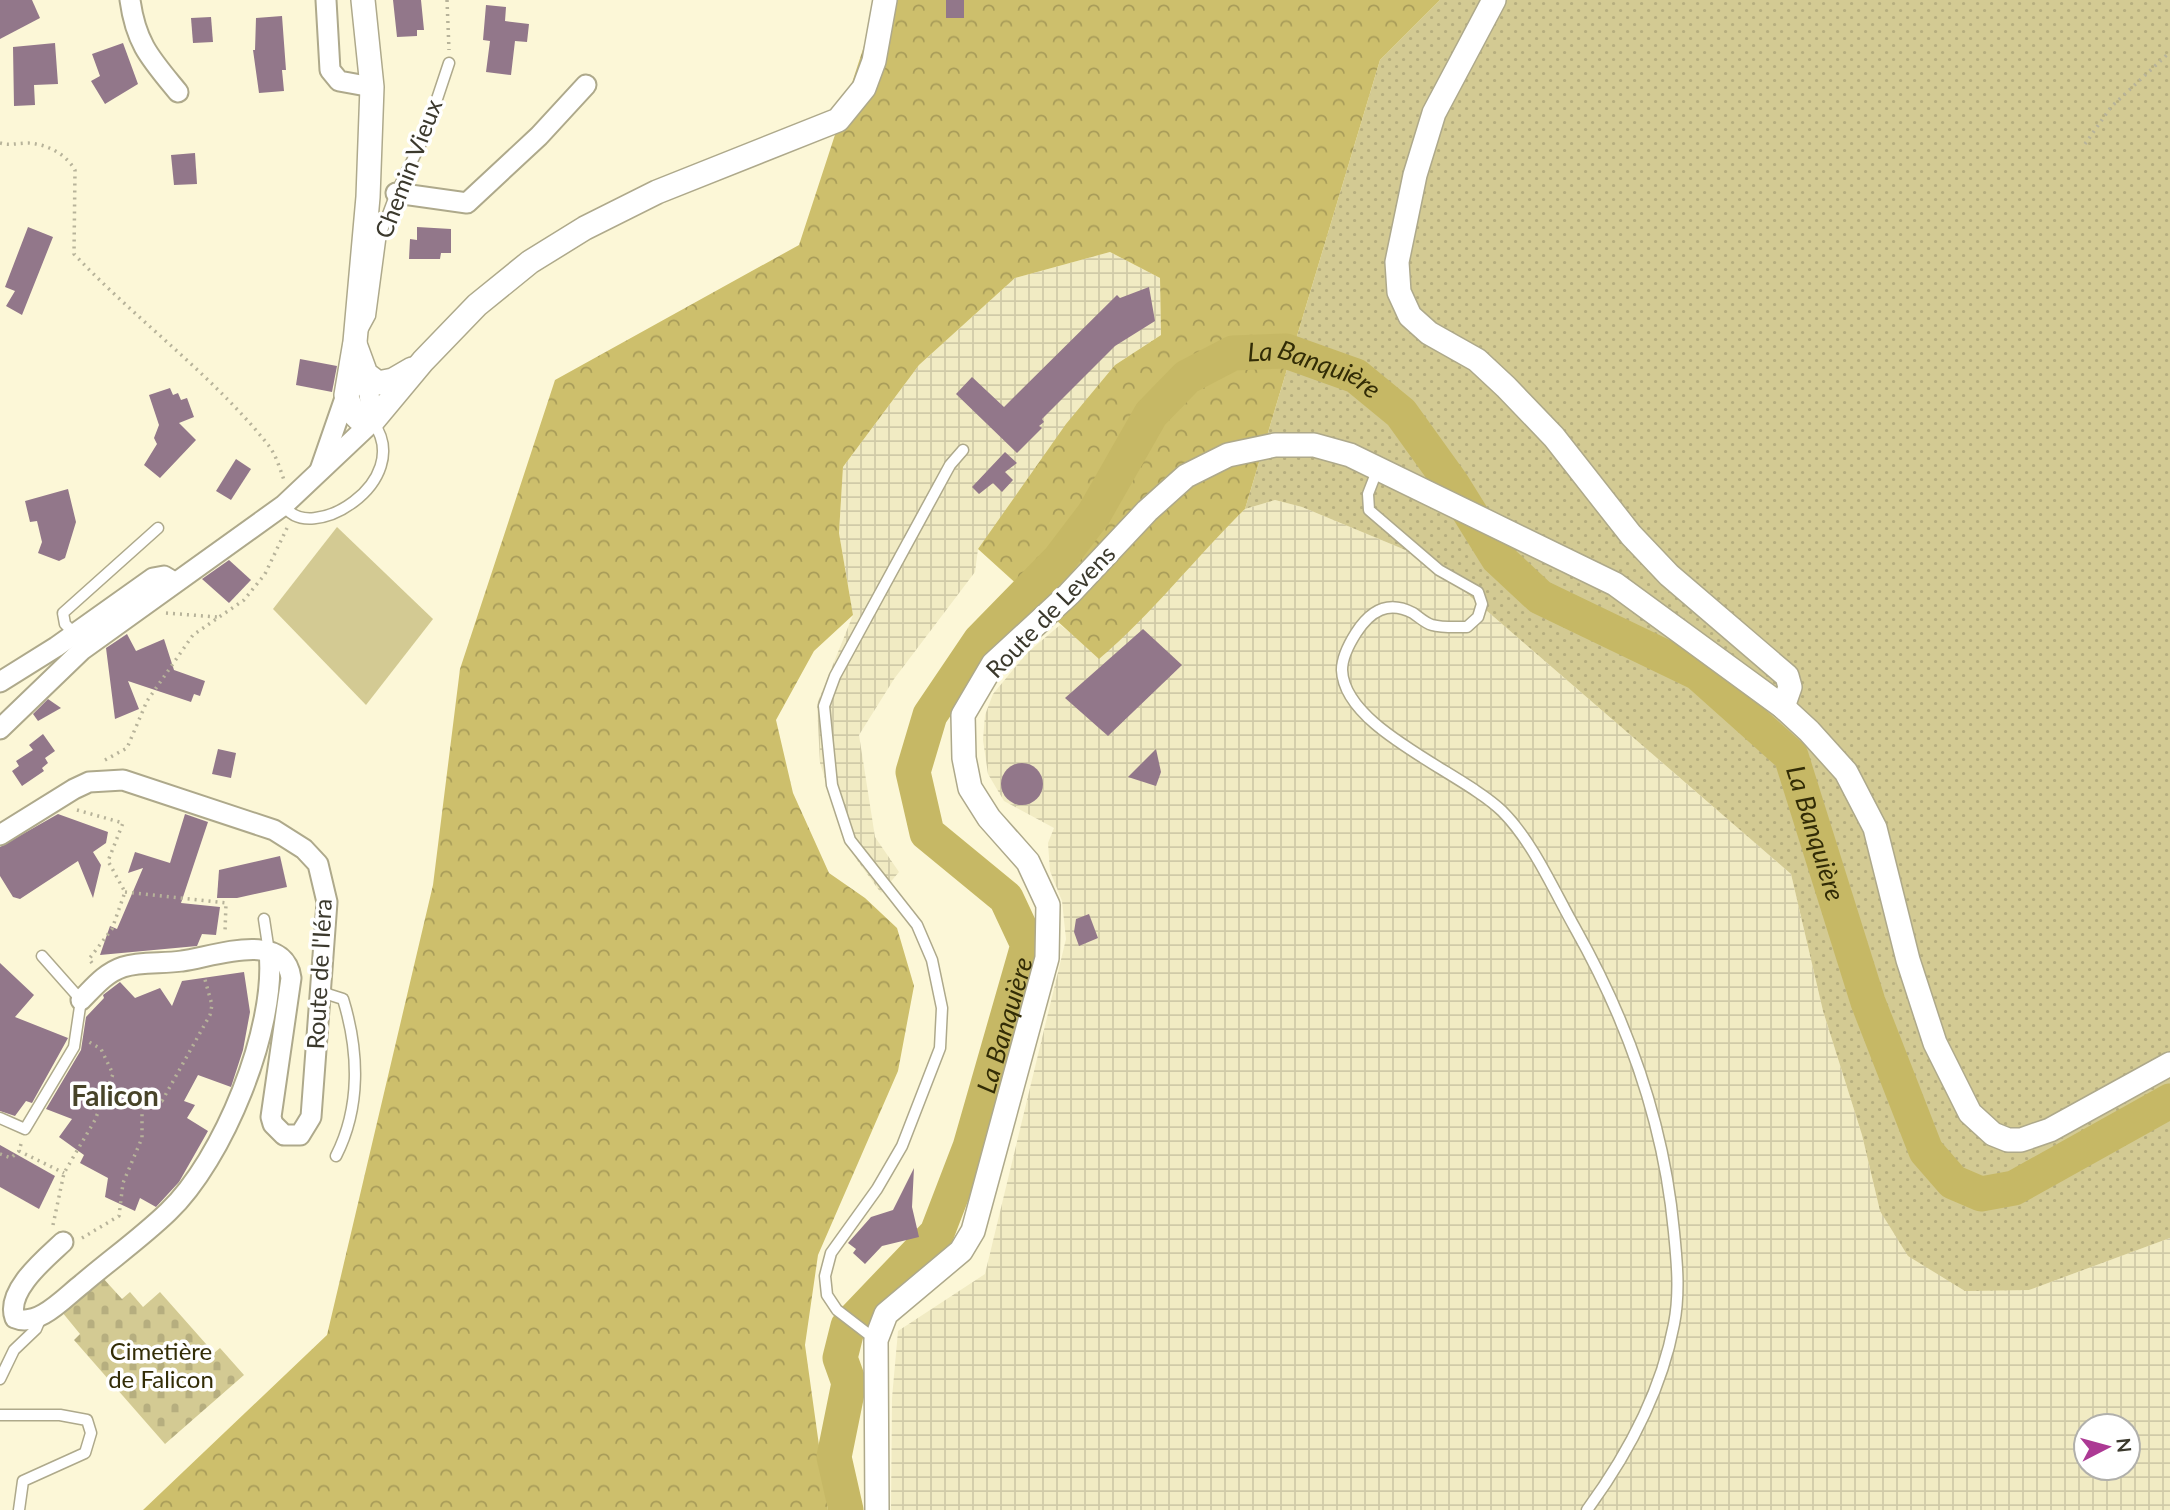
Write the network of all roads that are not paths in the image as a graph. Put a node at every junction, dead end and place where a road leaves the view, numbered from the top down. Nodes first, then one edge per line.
1 (130, 0) edge
2 (326, 0) edge
3 (363, 0) edge
4 (885, 0) edge
5 (1494, 0) edge
6 (449, 63) road end
7 (586, 85) dead end
8 (372, 88) junction
9 (178, 92) dead end
10 (396, 193) junction
11 (355, 336) junction
12 (423, 361) junction
13 (371, 380) junction
14 (346, 395) junction
15 (373, 421) junction
16 (963, 450) dead end
17 (1378, 468) junction
18 (318, 474) junction
19 (282, 512) junction
20 (158, 528) dead end
21 (174, 582) junction
22 (75, 634) junction
23 (0, 681) edge
24 (1783, 706) junction
25 (0, 729) edge
26 (0, 835) edge
27 (264, 919) dead end
28 (270, 952) junction
29 (42, 956) dead end
30 (321, 992) junction
31 (81, 1000) junction
32 (2170, 1064) edge
33 (0, 1118) edge
34 (336, 1156) dead end
35 (64, 1242) road end
36 (42, 1315) junction
37 (872, 1337) junction
38 (0, 1379) edge
39 (0, 1415) edge
40 (19, 1510) edge
41 (877, 1510) edge
42 (1587, 1510) edge

1 - 9 street
2 - 8 street
3 - 8 street
4 - 12 street
5 - 24 street
6 - 10 lane, Chemin Vieux
7 - 10 street
8 - 11 street
10 - 11 lane, Chemin Vieux
11 - 13 street
11 - 14 street
12 - 13 street
12 - 15 street
13 - 14 street
13 - 15 street
14 - 15 street
14 - 18 street
15 - 18 street
15 - 19 lane
16 - 37 lane
17 - 24 street, Route de Levens
17 - 37 street, Route de Levens
17 - 42 lane
18 - 19 street
19 - 21 street
20 - 22 lane
21 - 22 street
21 - 25 street
22 - 23 street
24 - 32 street, Route de Levens
26 - 30 street, Route de l'Iéra
27 - 28 lane
28 - 30 street, Route de l'Iéra
28 - 31 street
28 - 36 street
29 - 31 lane
30 - 34 lane
31 - 33 lane
35 - 36 street
36 - 38 lane
37 - 41 street, Route de Levens
39 - 40 lane

